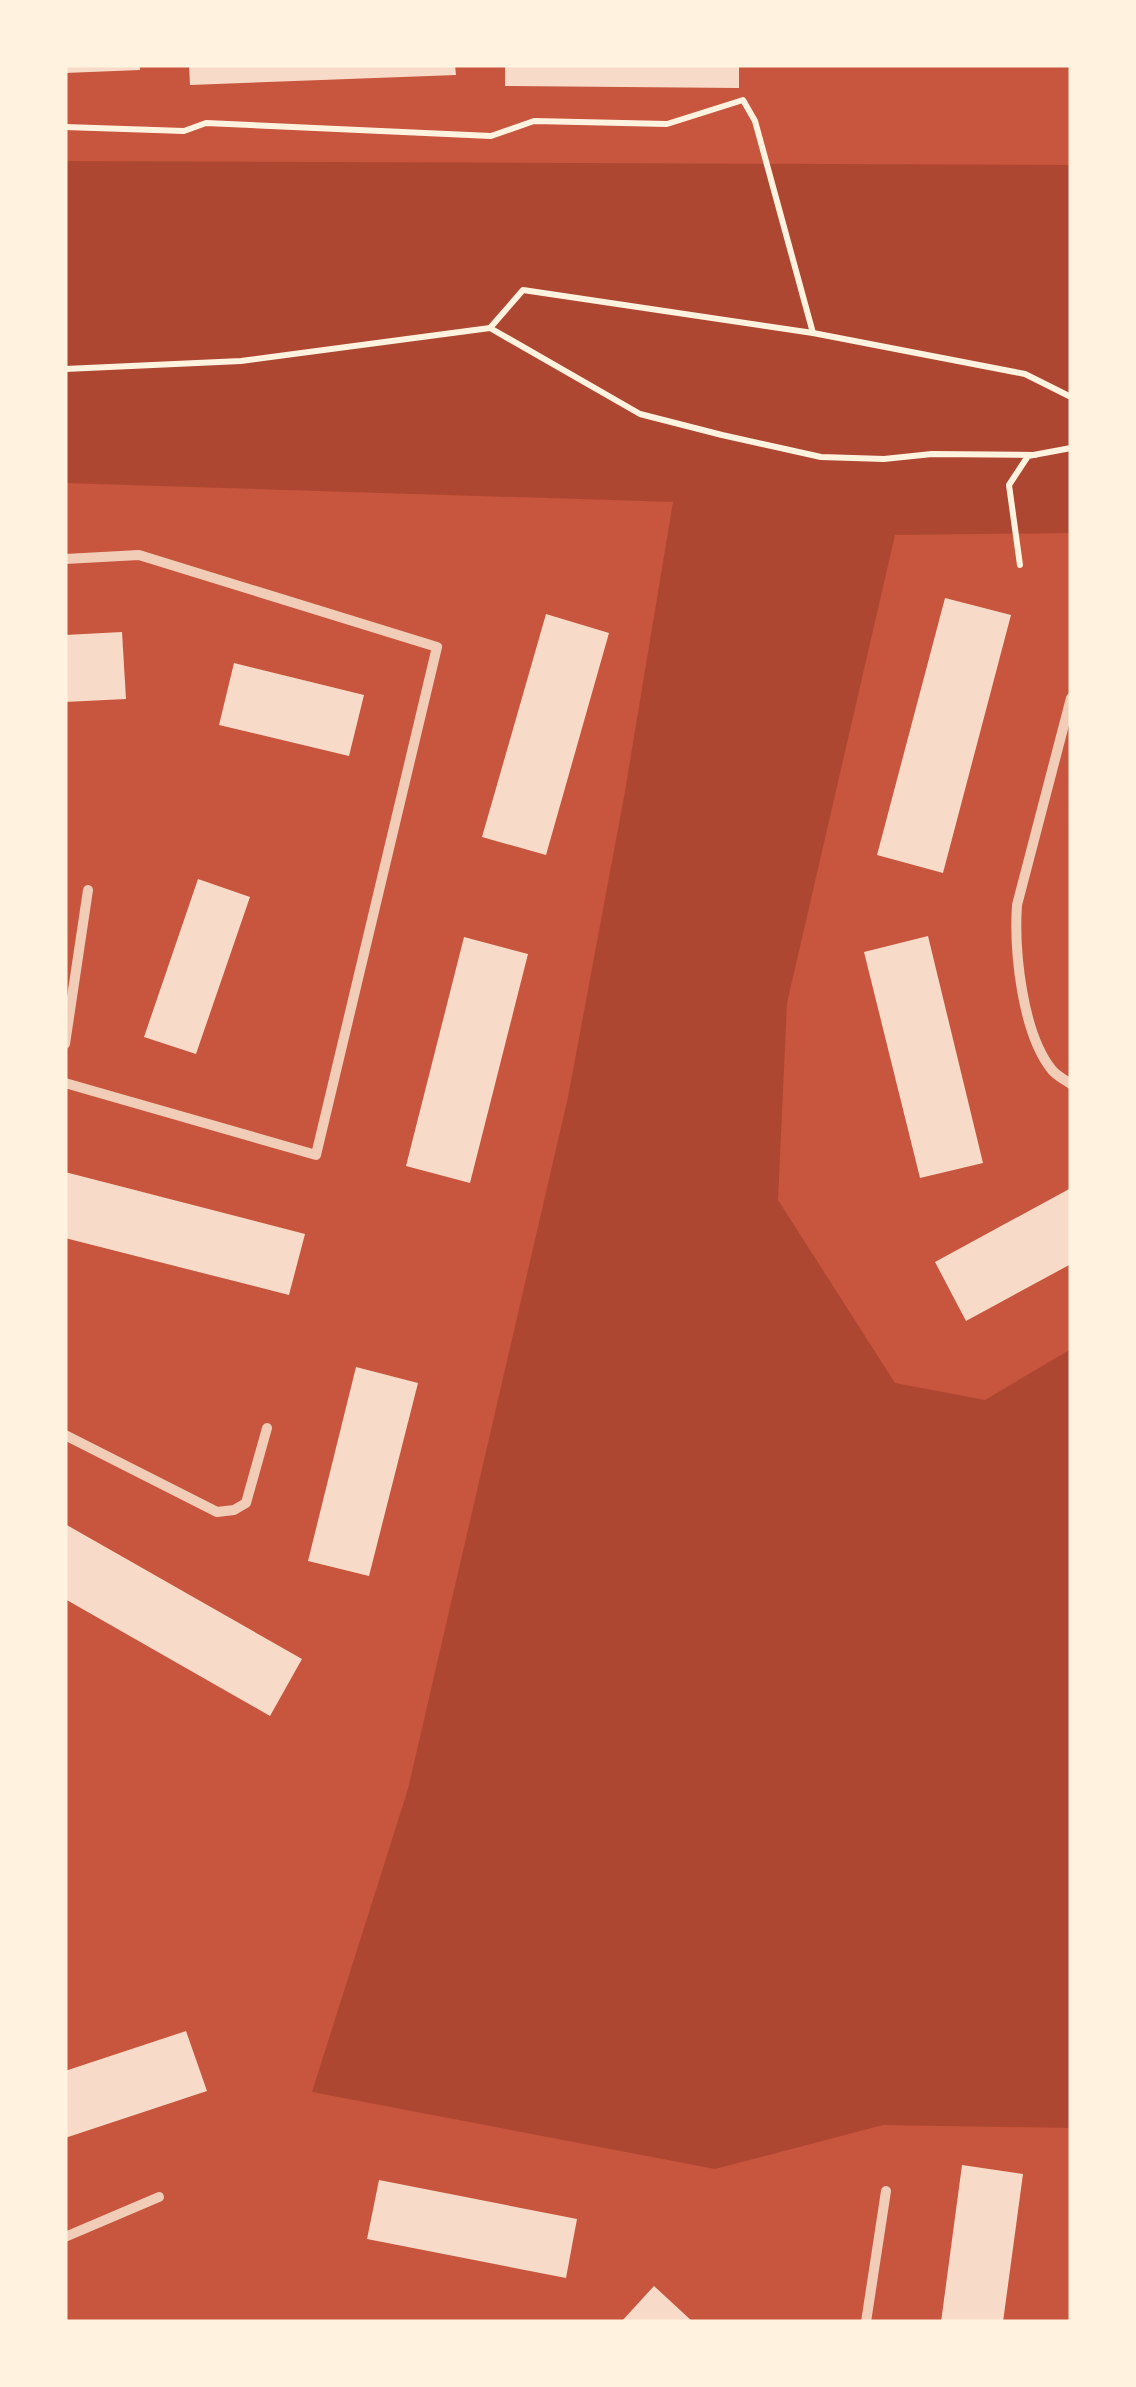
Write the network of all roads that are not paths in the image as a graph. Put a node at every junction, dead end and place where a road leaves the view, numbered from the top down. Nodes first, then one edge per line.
1 (65, 559) edge
2 (1071, 698) edge
3 (88, 890) dead end
4 (65, 1044) edge
5 (65, 1083) edge
6 (1071, 1084) edge
7 (266, 1428) dead end
8 (65, 1435) edge
9 (886, 2190) dead end
10 (159, 2198) dead end
11 (65, 2237) edge
12 (866, 2322) edge

1 - 5 street
2 - 6 street
3 - 4 street
7 - 8 street
9 - 12 street
10 - 11 street

